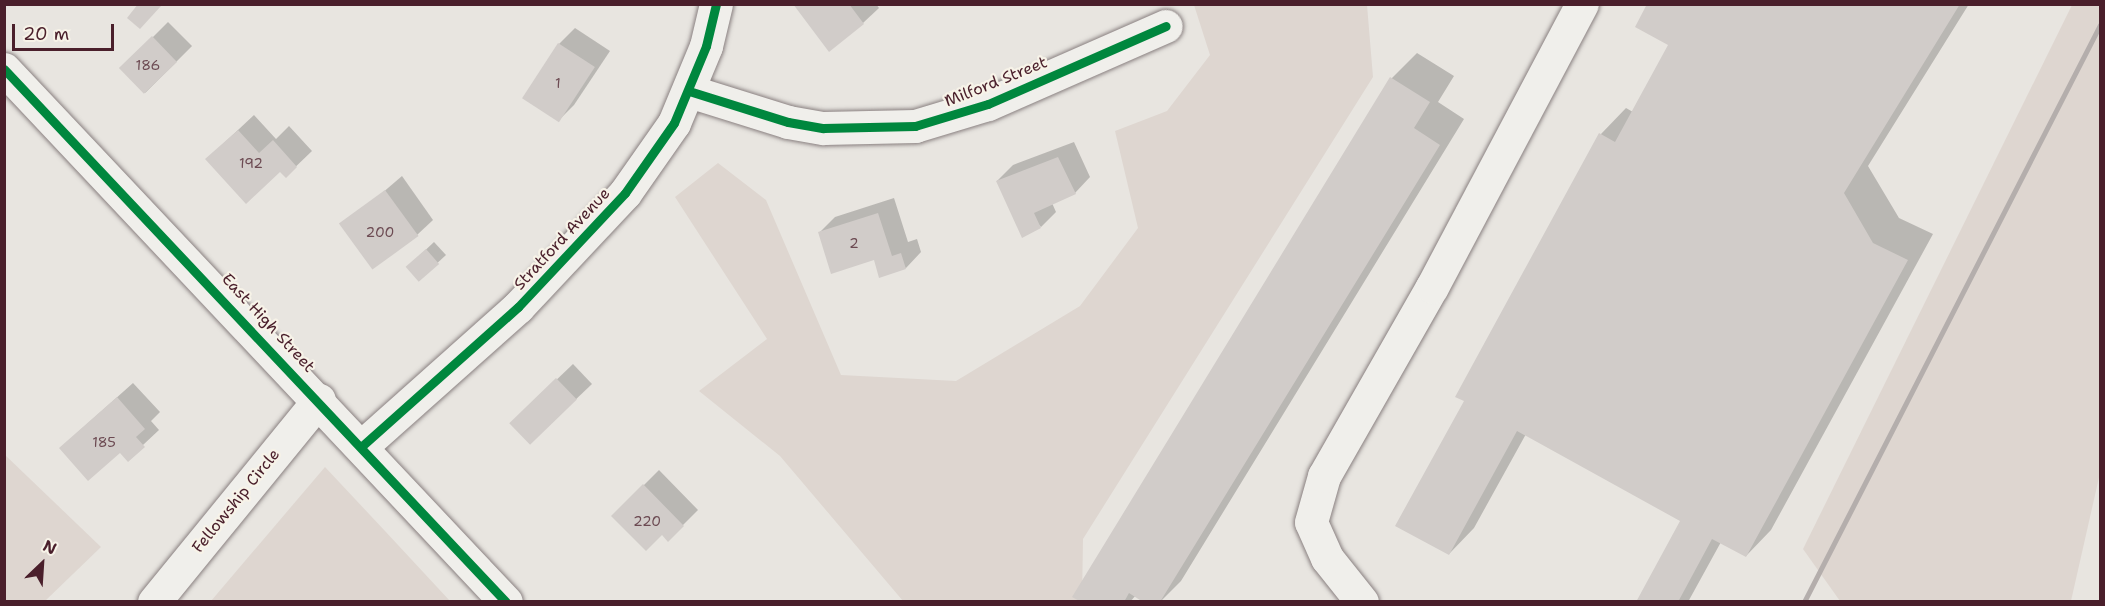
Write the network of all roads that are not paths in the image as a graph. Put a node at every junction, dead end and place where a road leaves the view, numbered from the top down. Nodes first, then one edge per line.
1 (716, 4) edge
2 (1582, 4) edge
3 (1166, 26) dead end
4 (4, 69) edge
5 (689, 92) junction
6 (319, 400) junction
7 (362, 446) junction
8 (154, 602) edge
9 (506, 602) edge
10 (1362, 602) edge

1 - 5 street, Stratford Avenue
2 - 10 street
3 - 5 street, Milford Street
4 - 6 street, East High Street
5 - 7 street, Stratford Avenue
6 - 7 street, East High Street
6 - 8 street, Fellowship Circle
7 - 9 street, East High Street

